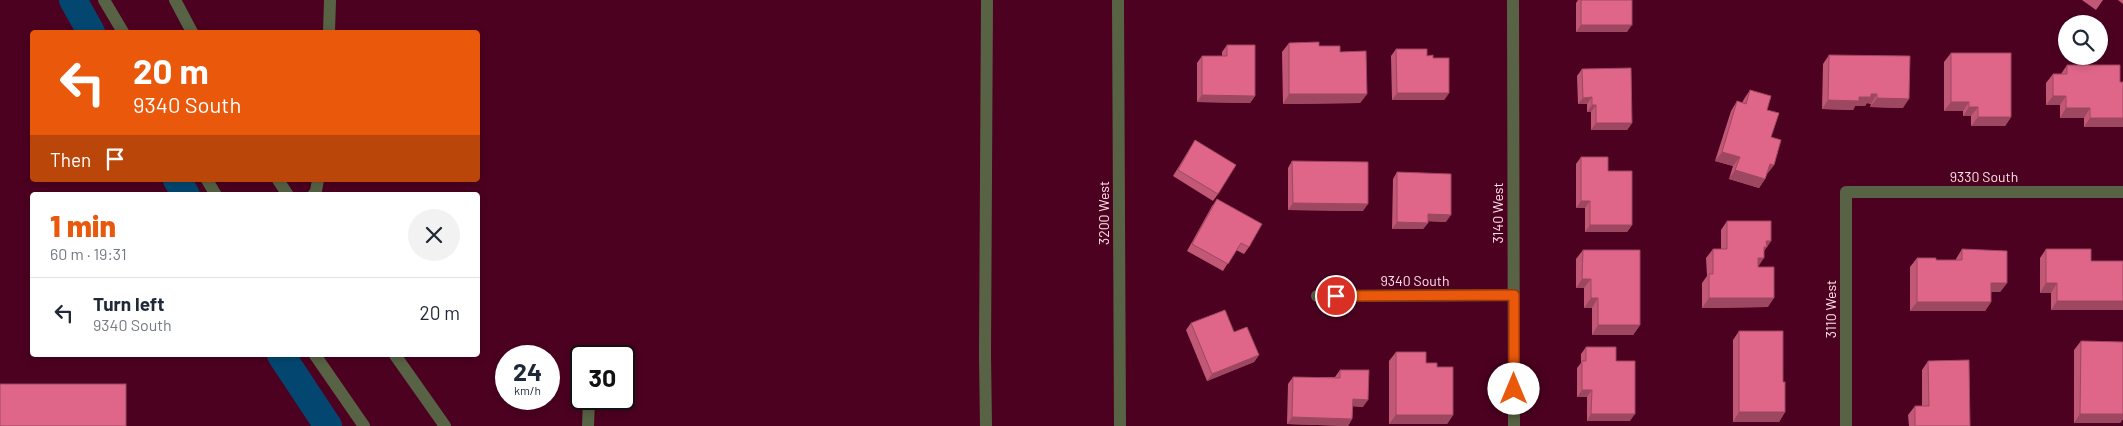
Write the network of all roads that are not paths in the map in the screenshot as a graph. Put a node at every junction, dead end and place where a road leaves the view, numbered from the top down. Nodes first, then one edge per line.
1 (104, 0) edge
2 (174, 0) edge
3 (330, 0) edge
4 (987, 0) edge
5 (1118, 0) edge
6 (1513, 0) edge
7 (122, 30) edge
8 (191, 30) edge
9 (329, 30) edge
10 (1846, 192) joint
11 (2123, 192) edge
12 (1514, 295) junction
13 (1317, 296) dead end
14 (316, 357) edge
15 (396, 357) edge
16 (589, 410) edge
17 (364, 426) edge
18 (446, 426) edge
19 (588, 426) edge
20 (986, 426) edge
21 (1120, 426) edge
22 (1514, 426) edge
23 (1846, 426) edge

1 - 7 street
2 - 8 street
3 - 9 street
4 - 20 street
5 - 21 street, 3200 West
6 - 12 street, 3140 West
10 - 11 street, 9330 South
10 - 23 street, 3110 West
12 - 13 street, 9340 South
12 - 22 street, 3140 West
14 - 17 street
15 - 18 street
16 - 19 street

